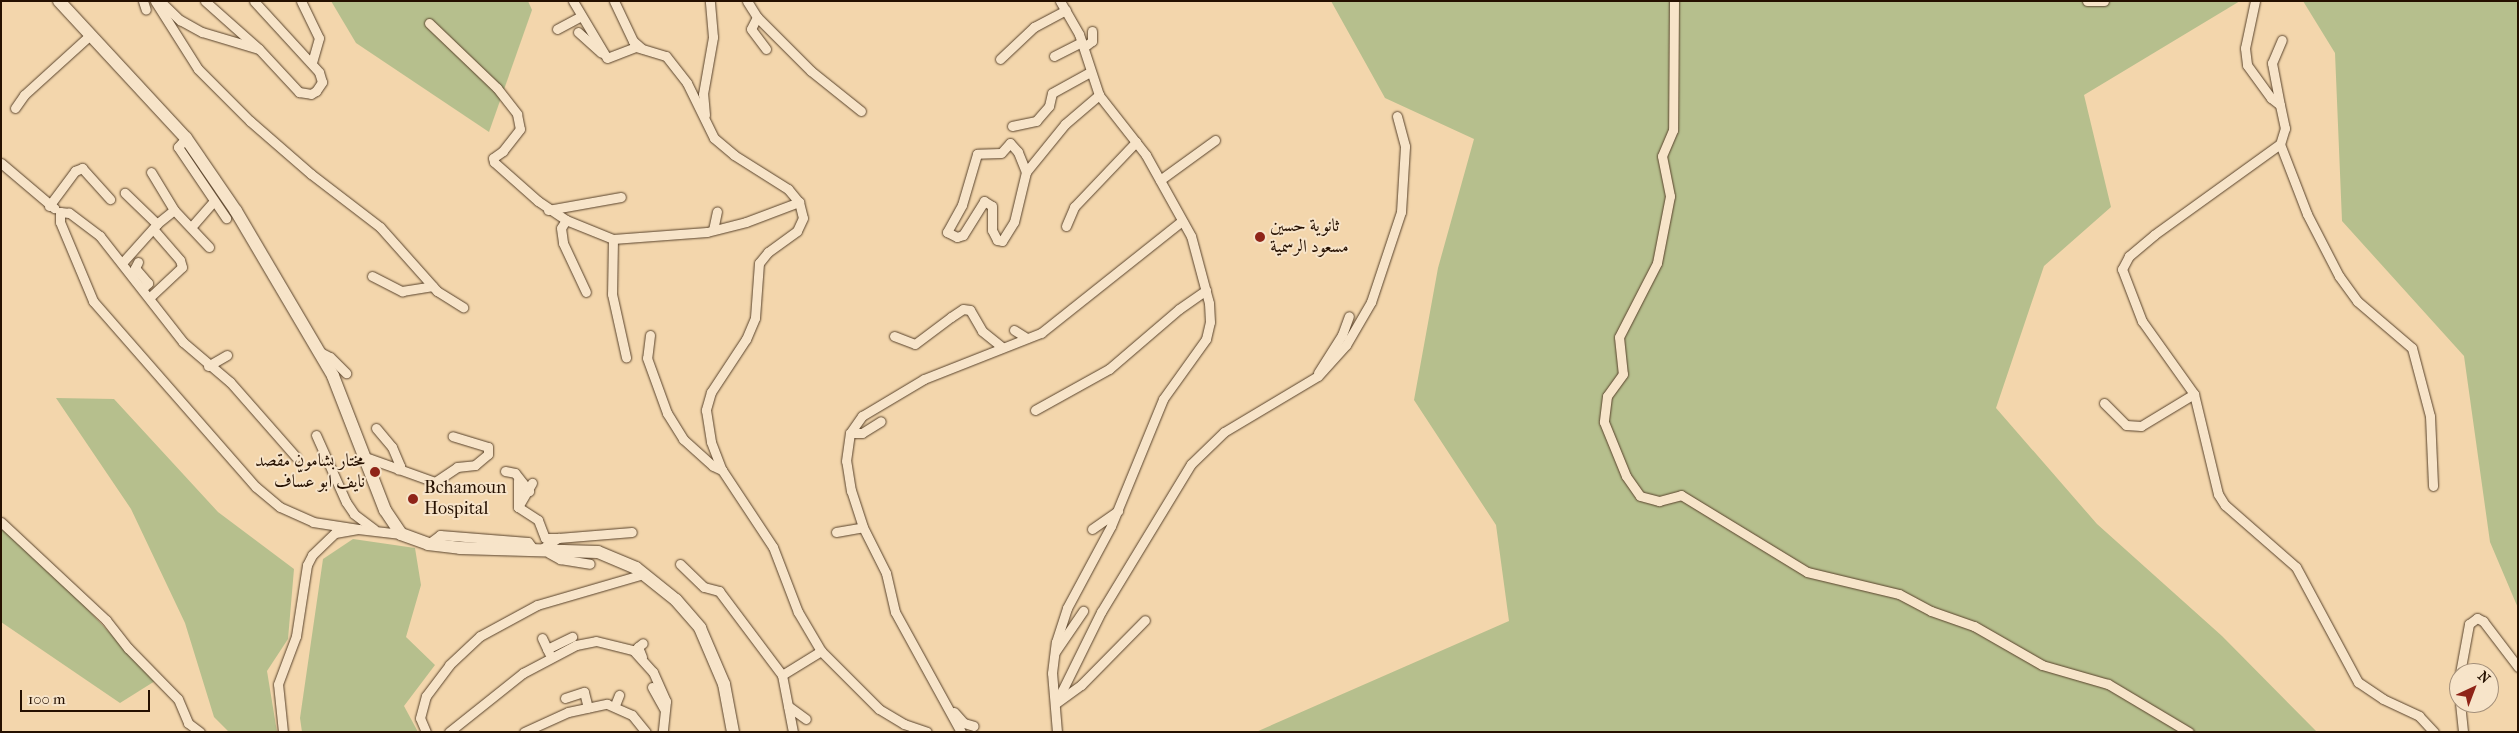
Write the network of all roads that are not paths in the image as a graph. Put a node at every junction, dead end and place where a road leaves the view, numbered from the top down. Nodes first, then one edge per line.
1 (59, 1) edge
2 (155, 1) edge
3 (160, 1) edge
4 (204, 1) edge
5 (254, 1) edge
6 (300, 1) edge
7 (573, 1) edge
8 (614, 1) edge
9 (710, 1) edge
10 (747, 1) edge
11 (1060, 1) edge
12 (1674, 1) edge
13 (2086, 1) edge
14 (2104, 1) edge
15 (2255, 1) edge
16 (1066, 10) junction
17 (581, 16) junction
18 (757, 17) junction
19 (429, 23) dead end
20 (557, 29) dead end
21 (578, 32) dead end
22 (1092, 32) dead end
23 (89, 36) junction
24 (2282, 40) dead end
25 (1083, 44) junction
26 (641, 48) junction
27 (259, 49) junction
28 (766, 50) dead end
29 (605, 56) junction
30 (1054, 56) dead end
31 (1000, 60) dead end
32 (312, 63) junction
33 (1090, 72) junction
34 (1099, 94) junction
35 (699, 95) junction
36 (2280, 105) junction
37 (14, 108) dead end
38 (861, 111) dead end
39 (1397, 116) dead end
40 (1012, 126) dead end
41 (186, 138) junction
42 (1215, 140) dead end
43 (1136, 142) junction
44 (2280, 144) junction
45 (1, 163) edge
46 (151, 172) dead end
47 (1026, 172) junction
48 (1160, 180) junction
49 (125, 193) dead end
50 (621, 197) dead end
51 (110, 199) dead end
52 (214, 200) junction
53 (799, 202) junction
54 (49, 206) junction
55 (174, 210) junction
56 (548, 210) junction
57 (717, 210) dead end
58 (60, 212) junction
59 (226, 218) dead end
60 (566, 220) junction
61 (1182, 221) junction
62 (193, 225) dead end
63 (1066, 226) dead end
64 (156, 227) junction
65 (713, 230) junction
66 (613, 239) junction
67 (209, 247) dead end
68 (138, 262) dead end
69 (122, 263) junction
70 (372, 276) dead end
71 (433, 286) junction
72 (142, 289) junction
73 (1206, 290) junction
74 (586, 292) dead end
75 (149, 298) junction
76 (463, 306) dead end
77 (1350, 316) dead end
78 (1014, 330) dead end
79 (650, 335) dead end
80 (894, 336) dead end
81 (1027, 338) junction
82 (1002, 347) junction
83 (318, 351) junction
84 (227, 355) dead end
85 (626, 357) dead end
86 (208, 366) junction
87 (346, 373) dead end
88 (1318, 376) junction
89 (2194, 394) junction
90 (2104, 403) dead end
91 (1035, 410) dead end
92 (881, 422) dead end
93 (376, 428) dead end
94 (850, 433) junction
95 (316, 435) dead end
96 (453, 436) dead end
97 (296, 458) dead end
98 (368, 458) junction
99 (398, 470) junction
100 (722, 470) junction
101 (505, 471) dead end
102 (518, 480) junction
103 (2433, 486) dead end
104 (518, 507) junction
105 (1118, 511) junction
106 (1, 522) edge
107 (863, 527) junction
108 (358, 529) junction
109 (1092, 529) dead end
110 (377, 530) junction
111 (632, 532) dead end
112 (836, 532) dead end
113 (401, 534) junction
114 (558, 538) junction
115 (540, 550) junction
116 (590, 564) dead end
117 (680, 564) dead end
118 (644, 574) junction
119 (1083, 611) dead end
120 (1145, 620) dead end
121 (572, 637) dead end
122 (542, 638) dead end
123 (643, 643) dead end
124 (821, 651) junction
125 (1055, 652) junction
126 (549, 653) junction
127 (642, 657) junction
128 (2462, 663) edge
129 (2518, 667) edge
130 (782, 675) junction
131 (652, 687) dead end
132 (619, 694) dead end
133 (565, 698) dead end
134 (1055, 704) junction
135 (615, 706) junction
136 (788, 706) junction
137 (588, 708) junction
138 (949, 710) junction
139 (2461, 713) edge
140 (667, 714) junction
141 (806, 720) dead end
142 (974, 726) dead end
143 (200, 732) edge
144 (283, 732) edge
145 (426, 732) edge
146 (449, 732) edge
147 (524, 732) edge
148 (646, 732) edge
149 (663, 732) edge
150 (733, 732) edge
151 (793, 732) edge
152 (927, 732) edge
153 (961, 732) edge
154 (1057, 732) edge
155 (2189, 732) edge
156 (2434, 732) edge
157 (2462, 732) edge

1 - 23 main road
2 - 71 street
3 - 27 street
4 - 27 street
5 - 32 street
6 - 32 street
7 - 17 street
8 - 26 street
9 - 35 street
10 - 18 street
11 - 16 street
12 - 155 street
13 - 14 street
15 - 36 street
16 - 25 street
16 - 31 street
17 - 20 street
17 - 29 street
18 - 28 street
18 - 38 street
19 - 56 street
21 - 29 street
22 - 25 street
23 - 37 street
23 - 41 main road
24 - 36 street
25 - 30 street
25 - 33 street
26 - 29 street
26 - 35 street
27 - 32 street
33 - 34 street
33 - 40 street
34 - 43 street
34 - 47 street
35 - 53 street
36 - 44 street
39 - 88 street
41 - 52 street
41 - 83 main road
42 - 48 street
43 - 48 street
43 - 63 street
44 - 89 street
44 - 103 street
45 - 54 street
46 - 55 street
47 - 47 street
48 - 61 street
49 - 64 street
50 - 56 street
51 - 54 street
52 - 59 street
52 - 62 street
53 - 65 street
53 - 100 street
54 - 58 street
55 - 64 street
55 - 67 street
56 - 60 street
57 - 65 street
58 - 69 street
58 - 108 street
60 - 66 street
60 - 74 street
61 - 73 street
61 - 81 street
64 - 69 street
64 - 75 street
65 - 66 street
66 - 85 street
68 - 72 street
69 - 72 street
70 - 71 street
71 - 76 street
72 - 75 street
73 - 91 street
73 - 105 street
75 - 86 street
77 - 88 street
78 - 81 street
79 - 100 street
80 - 82 street
81 - 82 street
82 - 94 street
83 - 87 street
83 - 98 main road
84 - 86 street
86 - 97 street
88 - 134 street
89 - 90 street
89 - 156 street
92 - 94 street
93 - 99 street
94 - 107 street
95 - 110 street
96 - 99 street
98 - 99 street
98 - 113 main road
100 - 124 street
101 - 102 street
102 - 104 street
102 - 104 street
104 - 114 street
105 - 109 street
105 - 125 street
106 - 143 street
107 - 112 street
107 - 138 street
108 - 110 street
108 - 144 street
110 - 113 street
111 - 114 street
113 - 115 main road
114 - 115 street
115 - 116 street
115 - 118 main road
117 - 130 street
118 - 145 street
118 - 150 main road
119 - 125 street
120 - 134 street
121 - 126 street
122 - 126 street
123 - 127 street
124 - 130 street
124 - 152 street
125 - 134 street
126 - 127 street
126 - 146 street
127 - 140 street
128 - 129 street
130 - 136 street
131 - 140 street
132 - 135 street
133 - 137 street
134 - 154 street
135 - 137 street
135 - 148 street
136 - 141 street
136 - 151 street
137 - 147 street
138 - 142 street
138 - 153 street
139 - 157 street
140 - 149 street

